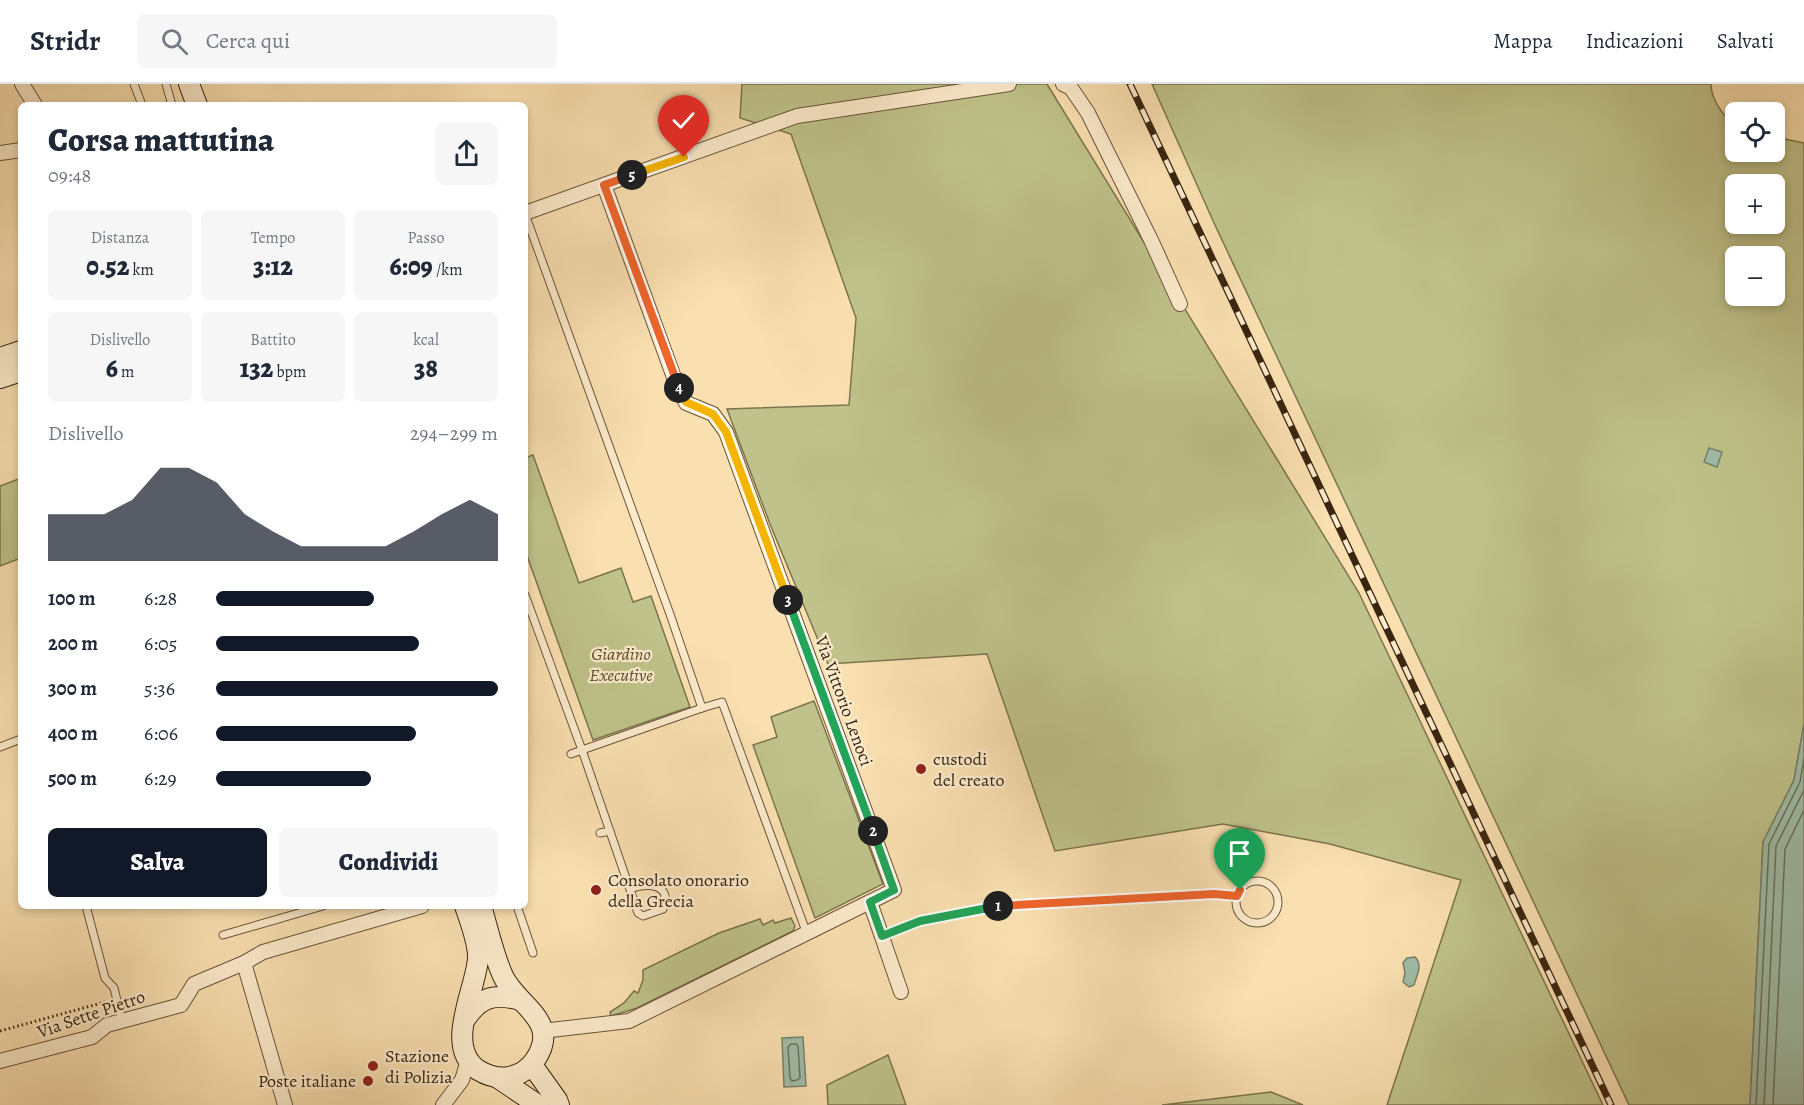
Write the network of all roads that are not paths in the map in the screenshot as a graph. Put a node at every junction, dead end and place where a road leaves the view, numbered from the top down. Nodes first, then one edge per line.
1 (22, 84) edge
2 (134, 84) edge
3 (166, 84) edge
4 (189, 84) edge
5 (1010, 84) edge
6 (1063, 84) edge
7 (33, 102) edge
8 (141, 102) edge
9 (171, 102) edge
10 (196, 102) edge
11 (18, 150) edge
12 (0, 153) edge
13 (604, 185) junction
14 (528, 213) edge
15 (528, 222) edge
16 (1180, 304) dead end
17 (18, 352) edge
18 (0, 358) edge
19 (18, 372) edge
20 (0, 378) edge
21 (528, 603) edge
22 (702, 708) junction
23 (18, 740) edge
24 (0, 747) edge
25 (582, 750) junction
26 (572, 754) dead end
27 (610, 831) junction
28 (600, 833) dead end
29 (630, 889) junction
30 (1237, 896) junction
31 (870, 902) junction
32 (87, 909) edge
33 (313, 909) edge
34 (412, 909) edge
35 (466, 909) edge
36 (482, 909) edge
37 (518, 909) edge
38 (807, 934) junction
39 (223, 935) dead end
40 (882, 936) junction
41 (533, 953) dead end
42 (244, 963) junction
43 (901, 992) dead end
44 (520, 1000) junction
45 (465, 1020) junction
46 (122, 1021) junction
47 (542, 1031) junction
48 (468, 1060) junction
49 (0, 1061) edge
50 (532, 1065) junction
51 (498, 1078) junction
52 (285, 1105) edge
53 (443, 1105) edge
54 (538, 1105) edge
55 (559, 1105) edge

1 - 7 street
2 - 8 lane
3 - 9 lane
4 - 10 main road
5 - 13 street
6 - 16 street
11 - 12 street
13 - 14 street
13 - 31 street, Via Vittorio Lenoci
15 - 22 lane
17 - 18 main road
19 - 20 main road
21 - 25 lane
22 - 25 lane
22 - 38 lane
23 - 24 lane
25 - 26 lane
25 - 27 lane
27 - 28 lane
27 - 29 lane
29 - 29 lane
30 - 30 lane
30 - 40 lane
31 - 38 street, Via Vittorio Lenoci
31 - 40 street
32 - 46 lane
33 - 39 lane
34 - 42 street, Via Sette Pietro
35 - 45 main road
36 - 44 main road
37 - 41 lane
38 - 47 street, Via Vittorio Lenoci
40 - 43 street
42 - 46 street, Via Sette Pietro
42 - 52 street
44 - 45 main road
44 - 47 main road
45 - 48 main road
46 - 49 street, Via Sette Pietro
47 - 50 main road
48 - 51 main road
48 - 53 street
50 - 51 main road
50 - 55 main road
51 - 54 main road

